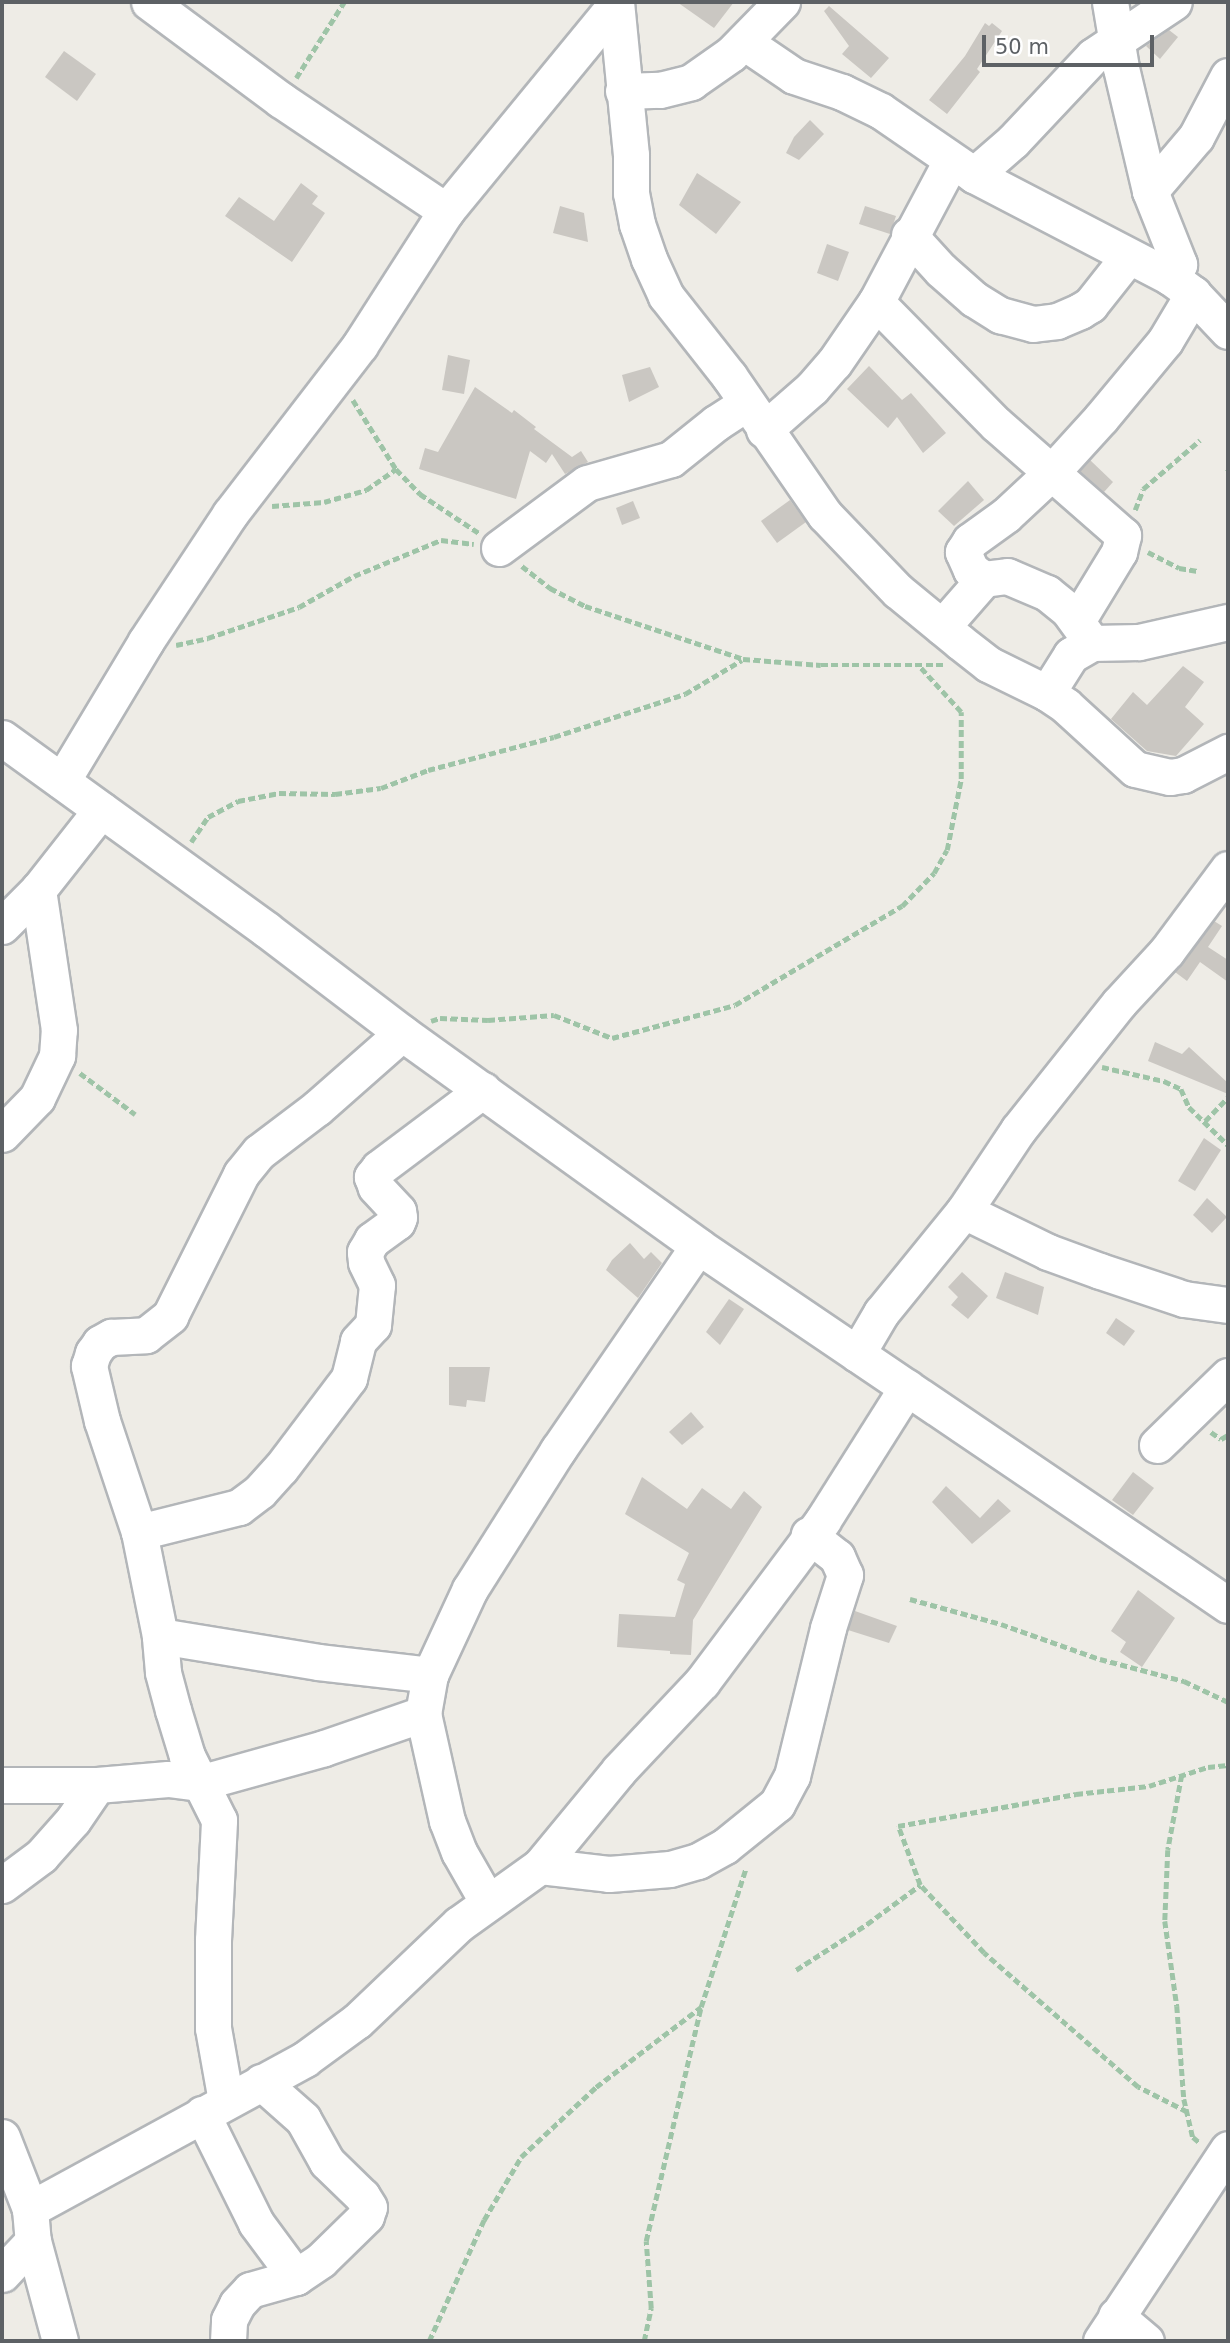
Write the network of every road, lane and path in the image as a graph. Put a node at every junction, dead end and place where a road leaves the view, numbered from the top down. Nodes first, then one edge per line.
1 (149, 2) edge
2 (344, 2) edge
3 (782, 2) edge
4 (1110, 2) edge
5 (1174, 2) edge
6 (615, 3) edge
7 (1117, 38) junction
8 (744, 42) junction
9 (1228, 76) edge
10 (623, 91) junction
11 (281, 100) junction
12 (962, 168) junction
13 (1150, 191) junction
14 (446, 211) junction
15 (909, 235) junction
16 (1128, 257) junction
17 (1181, 278) junction
18 (1228, 292) edge
19 (876, 302) junction
20 (1228, 331) edge
21 (755, 417) junction
22 (1200, 440) dead end
23 (396, 469) dead end
24 (1051, 472) junction
25 (230, 514) junction
26 (1123, 535) junction
27 (499, 548) joint
28 (1198, 571) dead end
29 (984, 579) junction
30 (1228, 622) edge
31 (942, 627) junction
32 (1084, 632) junction
33 (146, 641) junction
34 (918, 664) junction
35 (988, 664) junction
36 (1047, 693) junction
37 (2, 738) edge
38 (1228, 751) edge
39 (62, 781) junction
40 (102, 810) junction
41 (176, 865) junction
42 (1228, 869) edge
43 (37, 890) junction
44 (2, 926) edge
45 (402, 1033) junction
46 (57, 1056) junction
47 (1073, 1060) junction
48 (483, 1090) junction
49 (1228, 1097) edge
50 (135, 1114) dead end
51 (1205, 1122) junction
52 (2, 1134) edge
53 (1228, 1145) edge
54 (964, 1212) junction
55 (698, 1246) junction
56 (1228, 1305) edge
57 (857, 1354) junction
58 (1228, 1376) edge
59 (907, 1387) junction
60 (1157, 1445) dead end
61 (139, 1532) junction
62 (809, 1535) junction
63 (910, 1599) dead end
64 (1228, 1605) edge
65 (160, 1636) junction
66 (430, 1675) junction
67 (1228, 1702) edge
68 (423, 1714) junction
69 (1228, 1765) edge
70 (1182, 1775) junction
71 (199, 1783) junction
72 (2, 1785) edge
73 (97, 1785) junction
74 (761, 1820) junction
75 (541, 1866) junction
76 (2, 1885) edge
77 (920, 1885) junction
78 (487, 1901) junction
79 (796, 1970) dead end
80 (701, 2007) junction
81 (261, 2082) junction
82 (214, 2107) junction
83 (1187, 2112) junction
84 (2, 2137) edge
85 (1224, 2155) edge
86 (31, 2225) junction
87 (2, 2274) edge
88 (296, 2277) junction
89 (1109, 2328) edge
90 (60, 2341) edge
91 (228, 2341) edge
92 (429, 2341) edge
93 (644, 2341) edge
94 (1146, 2341) edge

1 - 11 street
2 - 11 path
3 - 8 street
4 - 7 street
5 - 7 street
6 - 10 street
6 - 14 street
7 - 12 street
7 - 13 street
8 - 10 street
8 - 12 street
9 - 13 street
10 - 21 street
11 - 14 street
12 - 15 street
12 - 16 street
13 - 17 street
14 - 25 street
15 - 16 street
15 - 19 street
16 - 17 street
17 - 18 street
17 - 20 street
17 - 24 street
19 - 21 street
19 - 24 street
21 - 27 street
21 - 31 street
22 - 26 path
23 - 25 path
24 - 26 street
24 - 29 street
25 - 33 street
26 - 28 path
26 - 32 street
27 - 33 path
29 - 31 street
29 - 32 street
30 - 32 street
31 - 35 street
32 - 36 street
33 - 39 street
34 - 35 path
34 - 41 path
34 - 45 path
35 - 36 street
36 - 38 street
37 - 39 street
39 - 40 street
40 - 41 street
40 - 43 street
41 - 45 street
42 - 47 street
43 - 44 street
43 - 46 street
45 - 48 street
45 - 61 street
46 - 50 path
46 - 52 street
47 - 51 path
47 - 54 street
48 - 55 street
48 - 61 street
49 - 51 path
51 - 53 path
54 - 56 street
54 - 57 street
55 - 57 street
55 - 66 street
57 - 59 street
58 - 60 street
59 - 62 street
59 - 64 street
61 - 65 street
62 - 74 street
62 - 75 street
63 - 67 path
65 - 66 street
65 - 71 street
66 - 68 street
68 - 71 street
68 - 78 street
69 - 70 path
70 - 77 path
70 - 83 path
71 - 73 street
71 - 82 street
72 - 73 street
73 - 76 street
74 - 75 street
74 - 80 path
75 - 78 street
77 - 79 path
77 - 83 path
78 - 81 street
80 - 92 path
80 - 93 path
81 - 82 street
81 - 88 street
82 - 86 street
82 - 88 street
83 - 85 path
84 - 86 street
85 - 89 street
86 - 87 street
86 - 90 street
88 - 91 street
89 - 94 street

